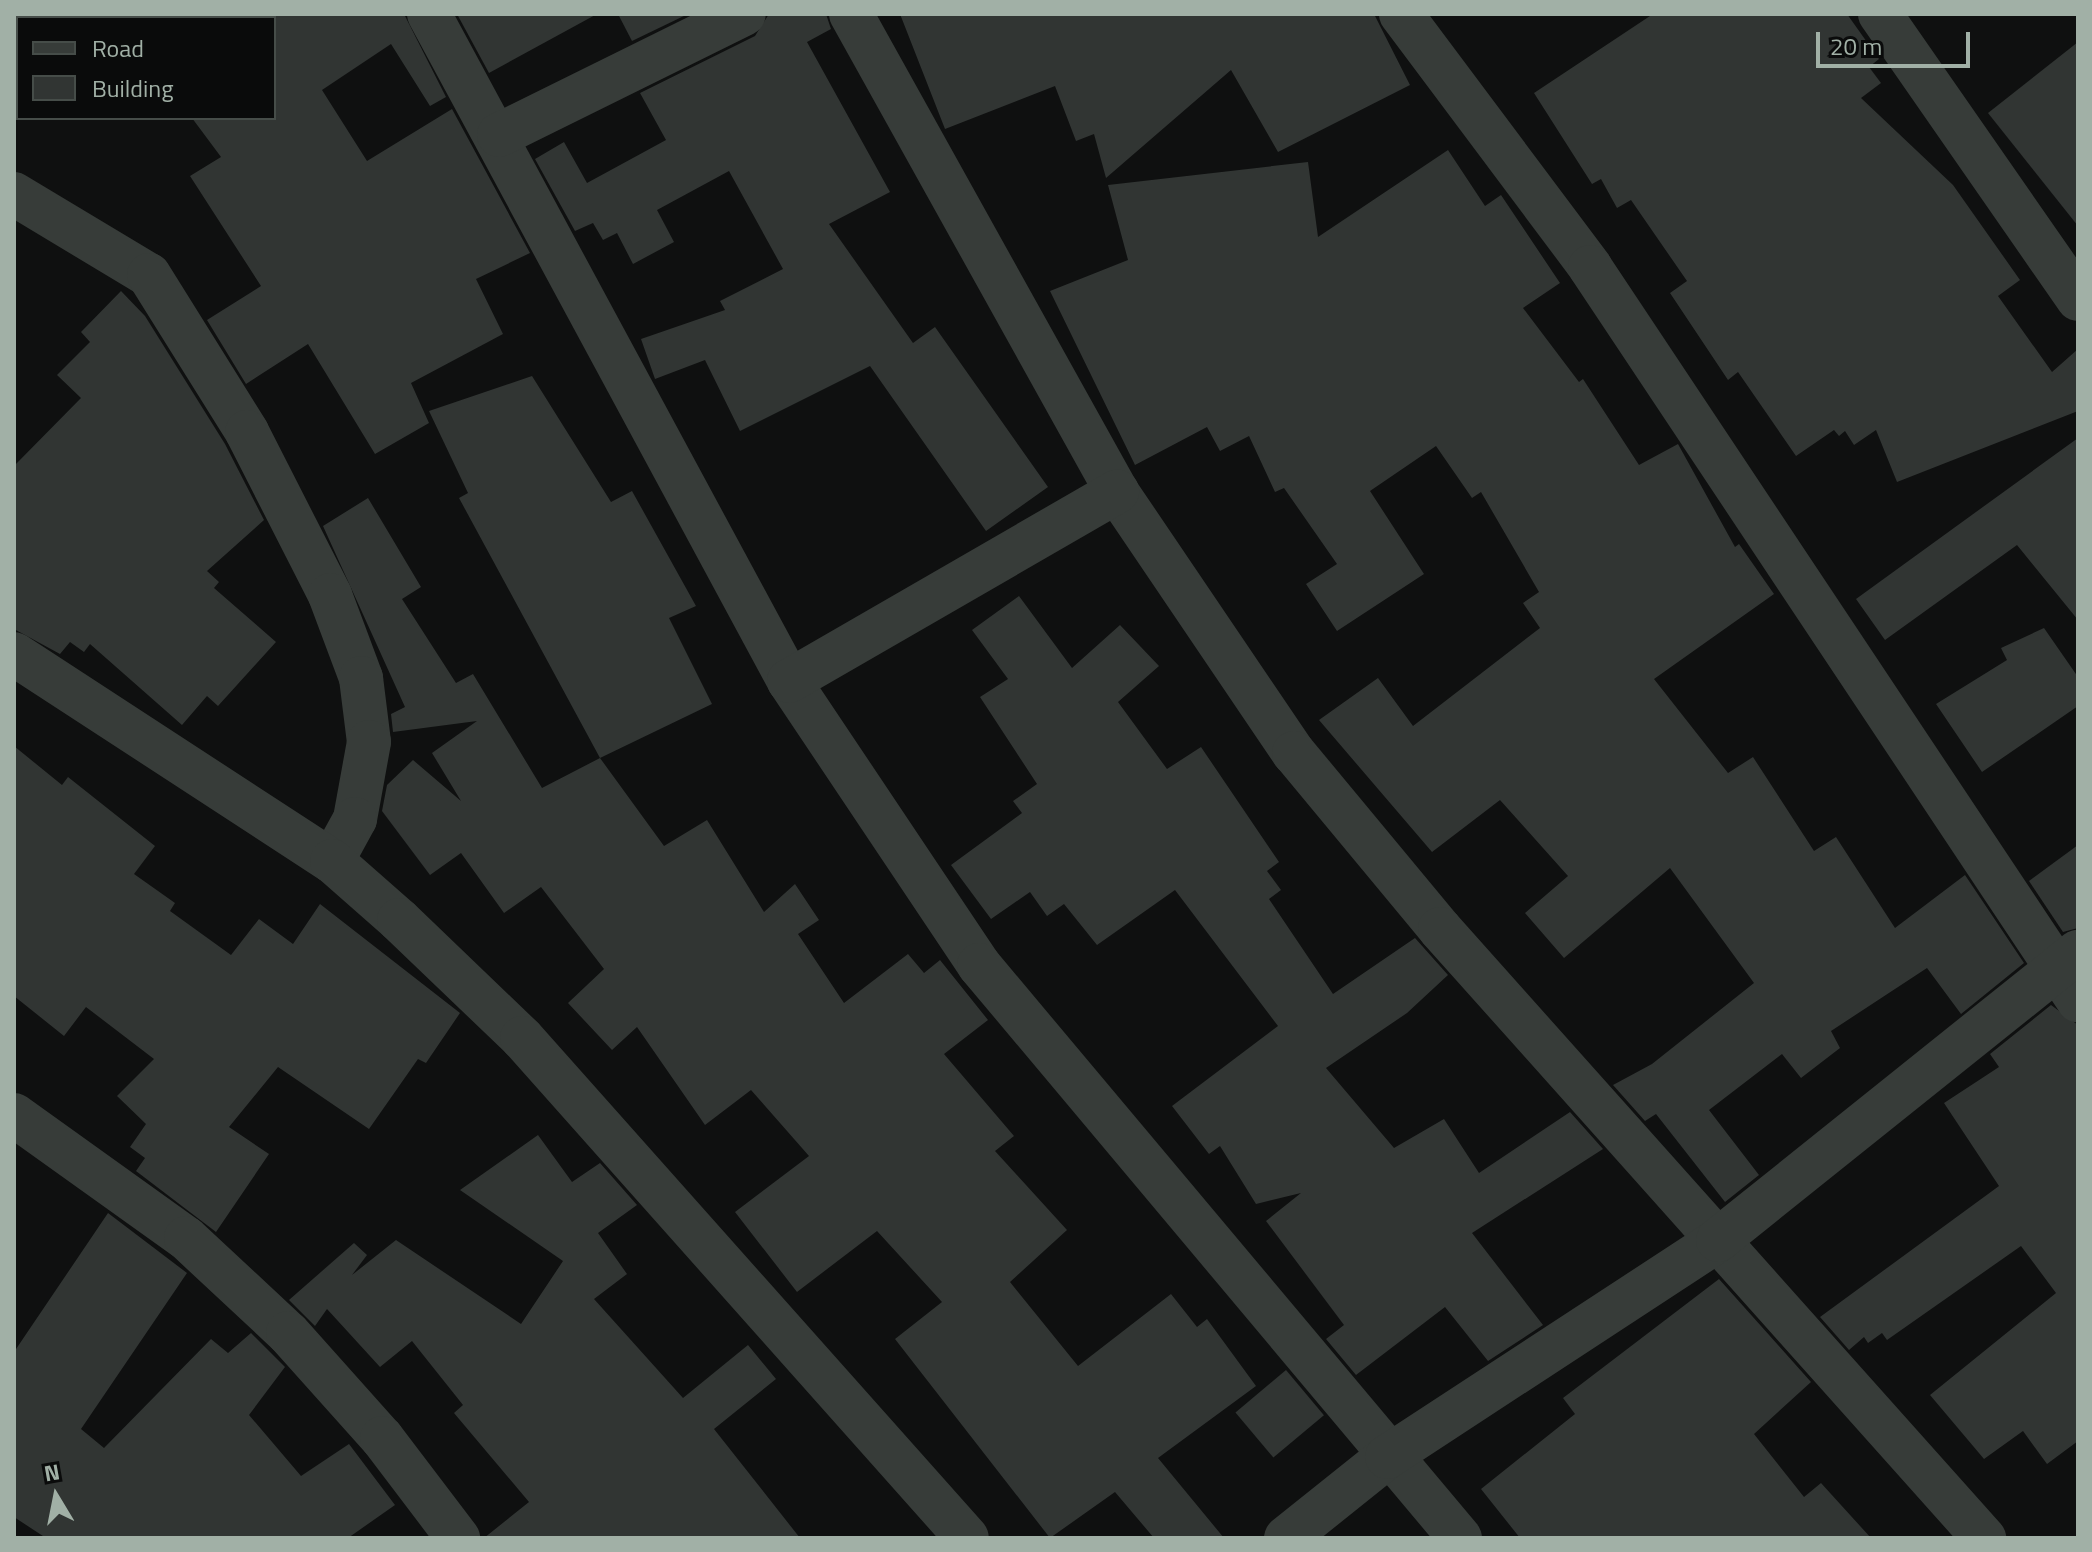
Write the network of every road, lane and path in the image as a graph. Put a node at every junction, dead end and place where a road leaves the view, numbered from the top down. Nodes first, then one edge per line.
1 (429, 14) edge
2 (744, 14) edge
3 (851, 14) edge
4 (1401, 14) edge
5 (1880, 14) edge
6 (499, 135) junction
7 (14, 194) edge
8 (2078, 299) edge
9 (1117, 492) junction
10 (14, 654) edge
11 (789, 681) junction
12 (332, 861) junction
13 (2070, 973) edge
14 (14, 1115) edge
15 (1718, 1240) junction
16 (1387, 1457) junction
17 (458, 1538) edge
18 (967, 1538) edge
19 (1286, 1538) edge
20 (1460, 1538) edge
21 (1984, 1538) edge

1 - 6 street
2 - 6 street
3 - 9 street
4 - 13 street
5 - 8 street
6 - 11 street
7 - 12 street
9 - 11 street
9 - 15 street
10 - 12 street
11 - 16 street
12 - 18 street
13 - 15 street
14 - 17 street
15 - 16 street
15 - 21 street
16 - 19 street
16 - 20 street

